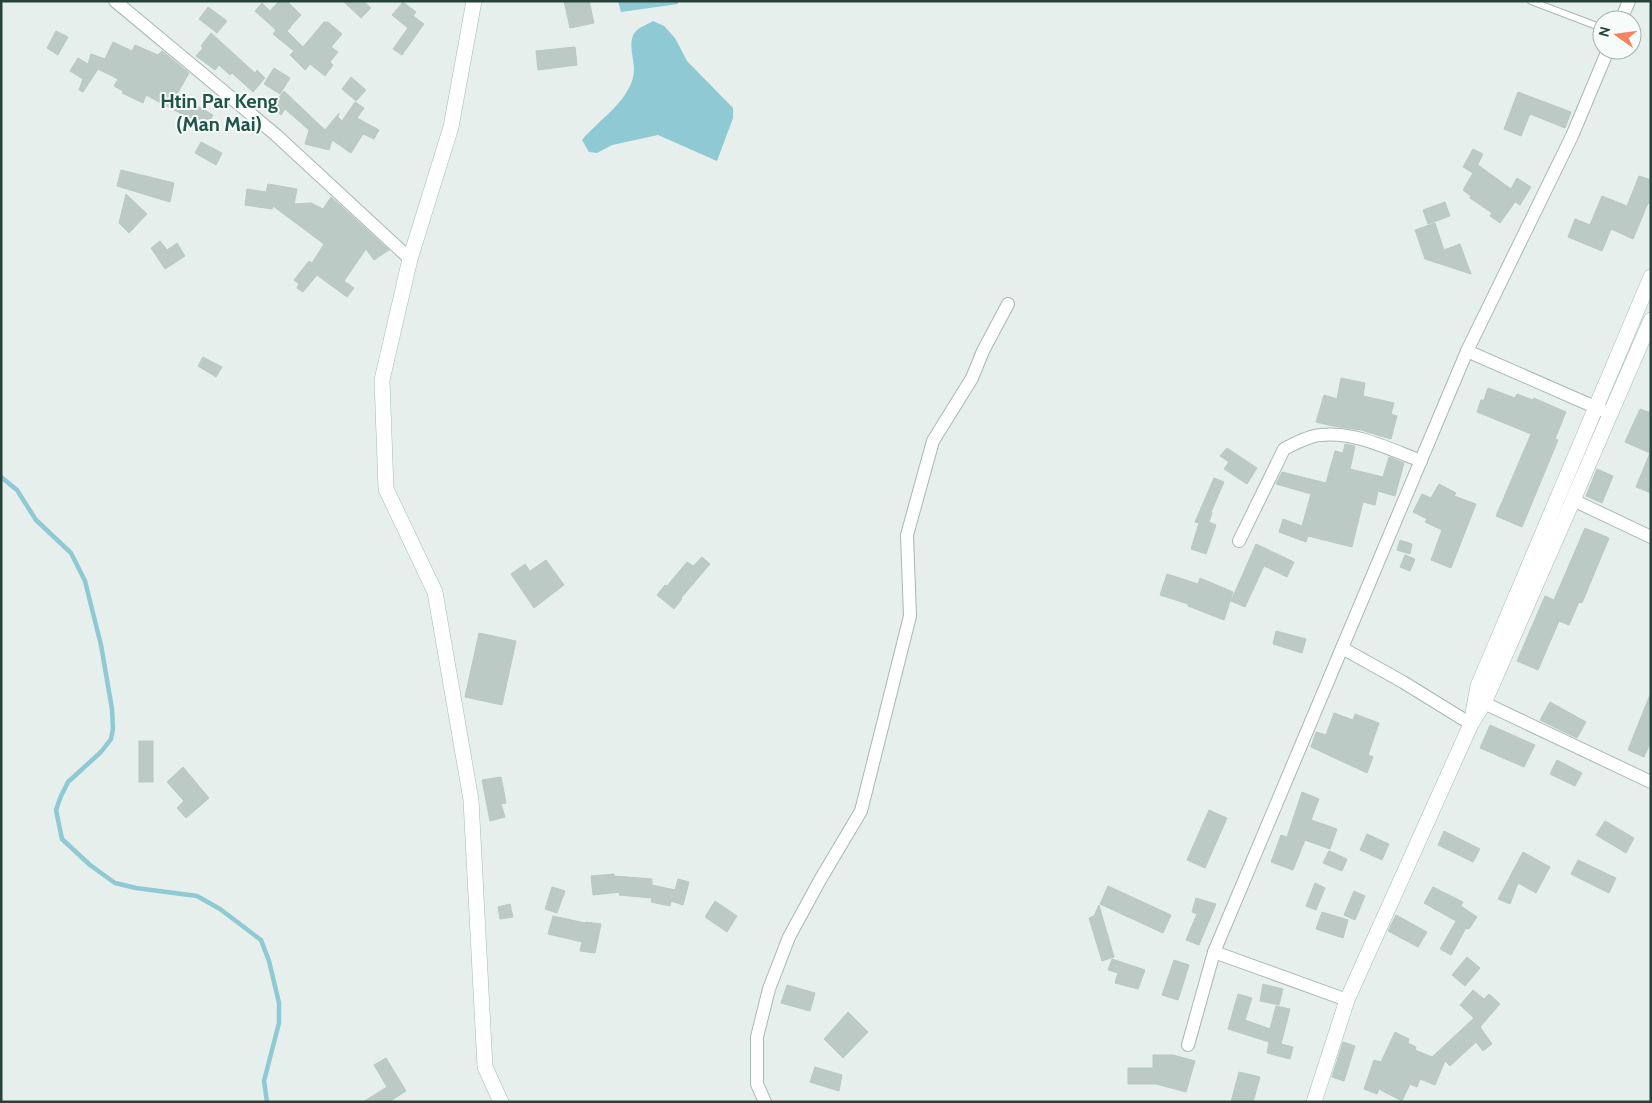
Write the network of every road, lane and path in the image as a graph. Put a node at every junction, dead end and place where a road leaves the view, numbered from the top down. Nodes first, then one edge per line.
1 (115, 1) edge
2 (474, 1) edge
3 (1531, 1) edge
4 (1592, 24) edge
5 (1604, 60) edge
6 (410, 259) junction
7 (1651, 277) edge
8 (1008, 304) dead end
9 (1651, 320) edge
10 (1467, 351) junction
11 (1596, 406) junction
12 (1611, 414) junction
13 (1421, 461) junction
14 (1573, 500) junction
15 (1651, 537) edge
16 (1239, 541) dead end
17 (1342, 648) junction
18 (1484, 703) junction
19 (1471, 724) junction
20 (1651, 782) edge
21 (1214, 952) junction
22 (1347, 1000) junction
23 (1188, 1045) dead end
24 (501, 1102) edge
25 (765, 1102) edge
26 (1314, 1102) edge

1 - 6 street
2 - 6 main road
3 - 4 lane
5 - 10 street
6 - 24 main road
7 - 11 main road
8 - 25 street
9 - 12 main road
10 - 11 street
10 - 13 street
11 - 12 street
11 - 19 main road
12 - 14 main road
13 - 16 street
13 - 17 street
14 - 15 street
14 - 18 main road
17 - 19 street
17 - 21 street
18 - 19 main road
18 - 20 street
19 - 22 main road
21 - 22 street
21 - 23 street
22 - 26 main road

